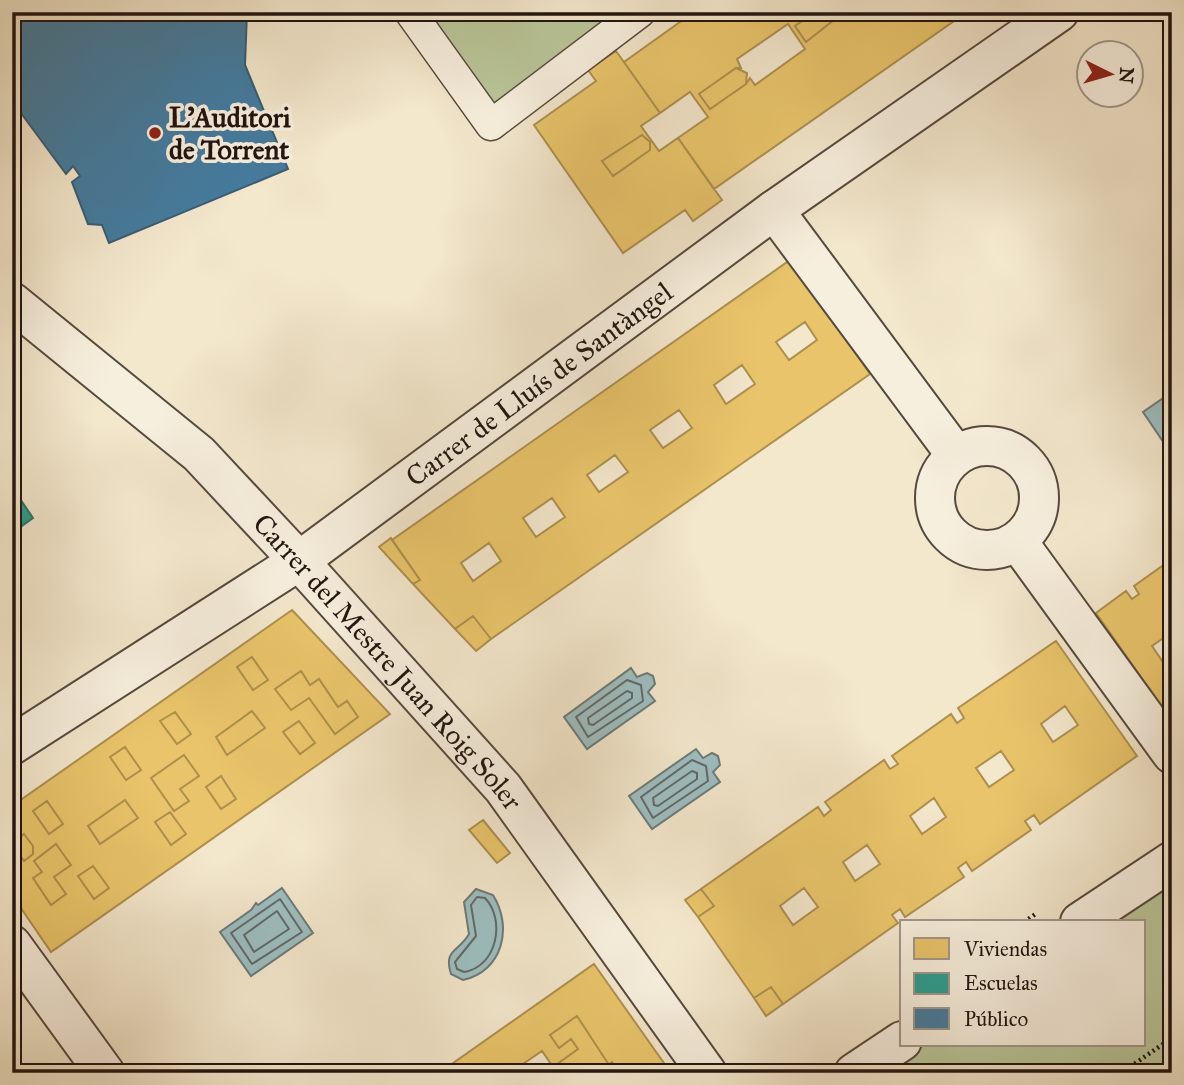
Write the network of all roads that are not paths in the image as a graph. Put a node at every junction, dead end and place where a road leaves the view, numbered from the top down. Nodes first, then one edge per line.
1 (410, 12) edge
2 (640, 12) edge
3 (1059, 12) edge
4 (775, 210) junction
5 (12, 302) edge
6 (956, 455) junction
7 (1018, 542) junction
8 (299, 561) junction
9 (12, 745) edge
10 (1172, 754) edge
11 (1172, 861) edge
12 (1083, 920) edge
13 (12, 946) edge
14 (900, 1042) edge
15 (106, 1073) edge
16 (707, 1073) edge
17 (854, 1073) edge

1 - 2 street
3 - 4 street, Carrer de Lluís de Santàngel
4 - 6 street
4 - 8 street, Carrer de Lluís de Santàngel
5 - 8 street, Carrer del Mestre Juan Roig Soler
6 - 7 street
6 - 7 street
7 - 10 street
8 - 9 street, Carrer de Lluís de Santàngel
8 - 16 street, Carrer del Mestre Juan Roig Soler
11 - 12 street
13 - 15 street
14 - 17 street

